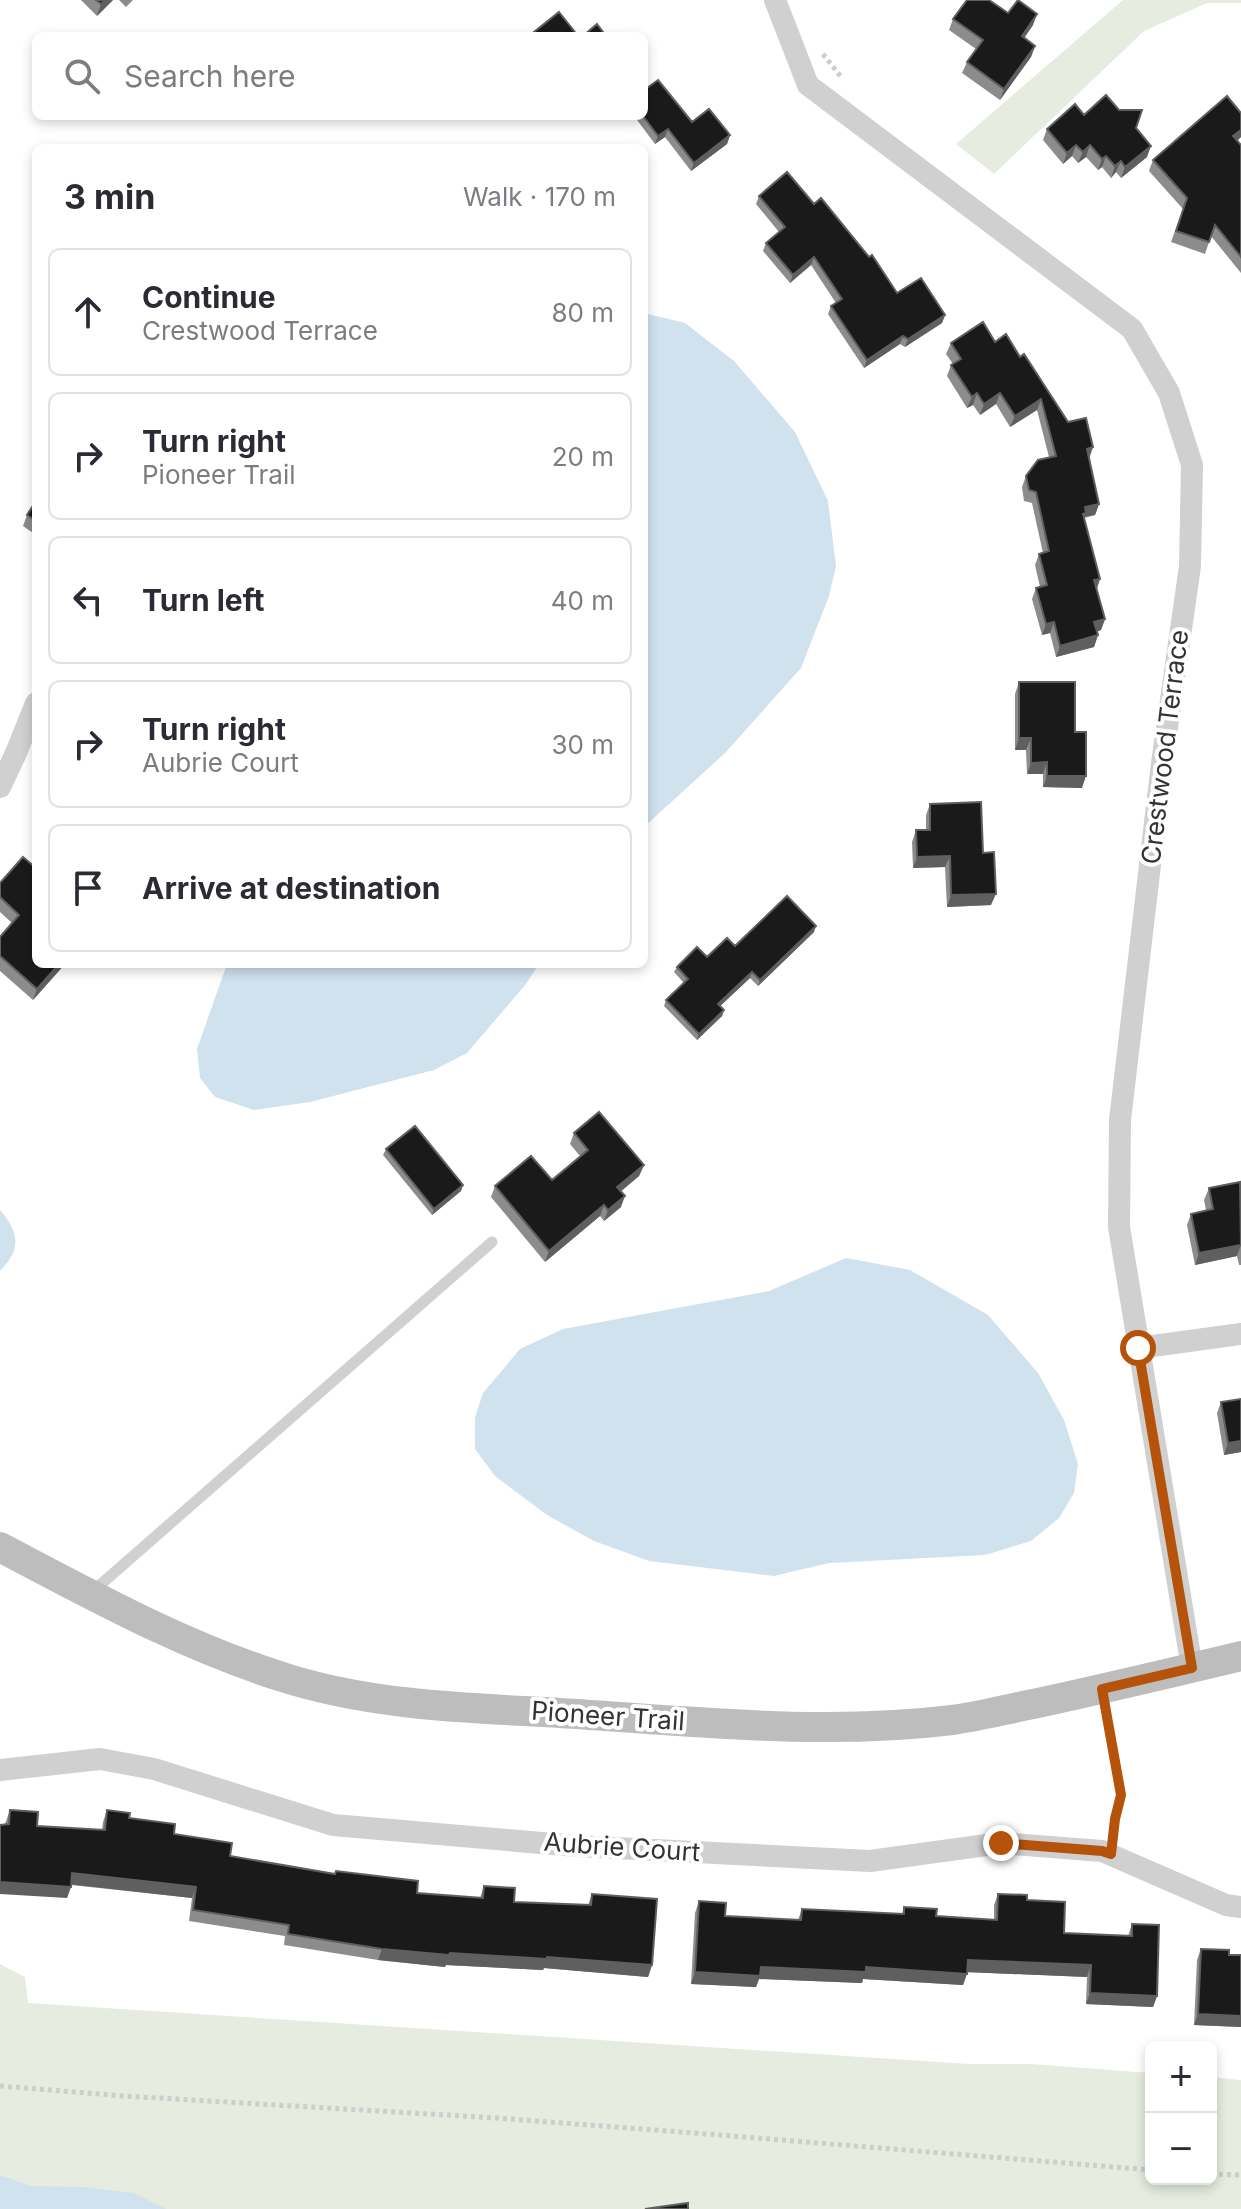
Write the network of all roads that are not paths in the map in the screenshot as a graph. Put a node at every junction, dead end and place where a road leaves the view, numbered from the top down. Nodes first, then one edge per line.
1 (775, 0) edge
2 (32, 713) edge
3 (0, 787) edge
4 (492, 1242) dead end
5 (1241, 1334) edge
6 (1138, 1348) junction
7 (0, 1547) edge
8 (90, 1594) junction
9 (1241, 1656) edge
10 (1192, 1668) junction
11 (0, 1770) edge
12 (1241, 1907) edge

1 - 6 street, Crestwood Terrace
2 - 3 street
4 - 8 lane
5 - 6 street
6 - 10 street, Crestwood Terrace
7 - 8 main road, Pioneer Trail
8 - 10 main road, Pioneer Trail
9 - 10 main road, Pioneer Trail
11 - 12 street, Aubrie Court

